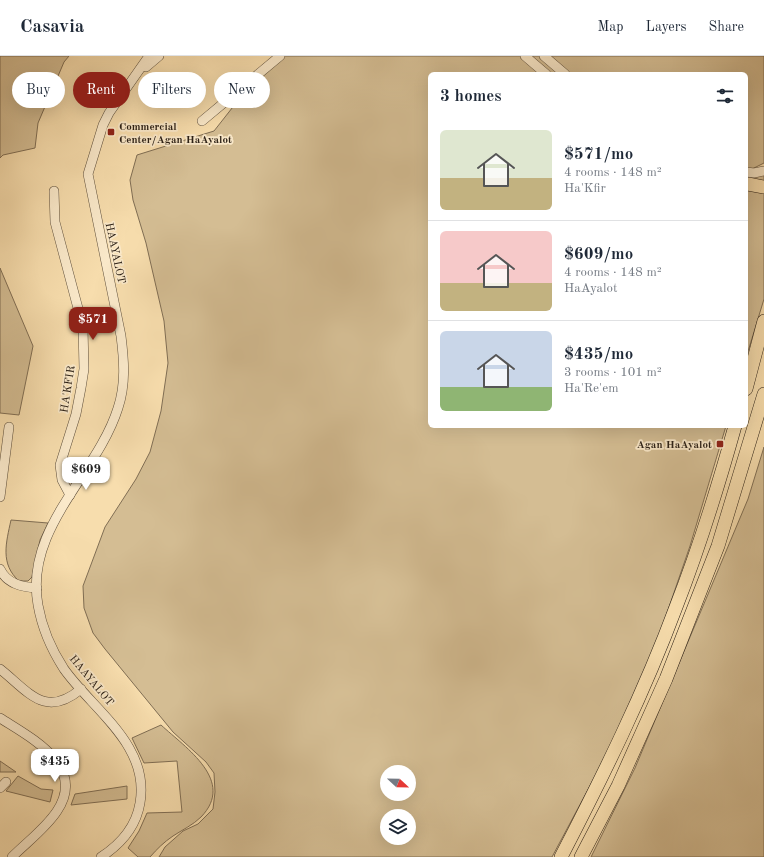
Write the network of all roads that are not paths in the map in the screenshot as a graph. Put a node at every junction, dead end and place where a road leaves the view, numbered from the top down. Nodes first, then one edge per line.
1 (149, 56) edge
2 (159, 56) edge
3 (280, 56) edge
4 (525, 56) edge
5 (544, 56) edge
6 (544, 72) edge
7 (563, 72) edge
8 (134, 77) junction
9 (202, 121) dead end
10 (764, 171) edge
11 (748, 179) edge
12 (748, 180) edge
13 (748, 180) edge
14 (764, 181) edge
15 (764, 187) edge
16 (54, 191) dead end
17 (764, 321) edge
18 (748, 381) edge
19 (764, 394) edge
20 (9, 427) dead end
21 (734, 428) edge
22 (70, 495) junction
23 (0, 497) edge
24 (0, 569) edge
25 (37, 588) junction
26 (0, 669) edge
27 (81, 689) junction
28 (0, 718) edge
29 (12, 857) edge
30 (101, 857) edge
31 (561, 857) edge
32 (581, 857) edge

1 - 8 street
2 - 8 street
3 - 9 street
4 - 6 street
5 - 7 street
8 - 22 street, HAAYALOT
10 - 11 street
12 - 14 street
13 - 15 highway
16 - 22 street, HA'KFIR
17 - 18 highway
19 - 32 highway
20 - 23 street
21 - 31 highway
22 - 25 street, HAAYALOT
24 - 25 street
25 - 27 street, HAAYALOT
26 - 27 street
27 - 30 street, HAAYALOT
28 - 29 street

